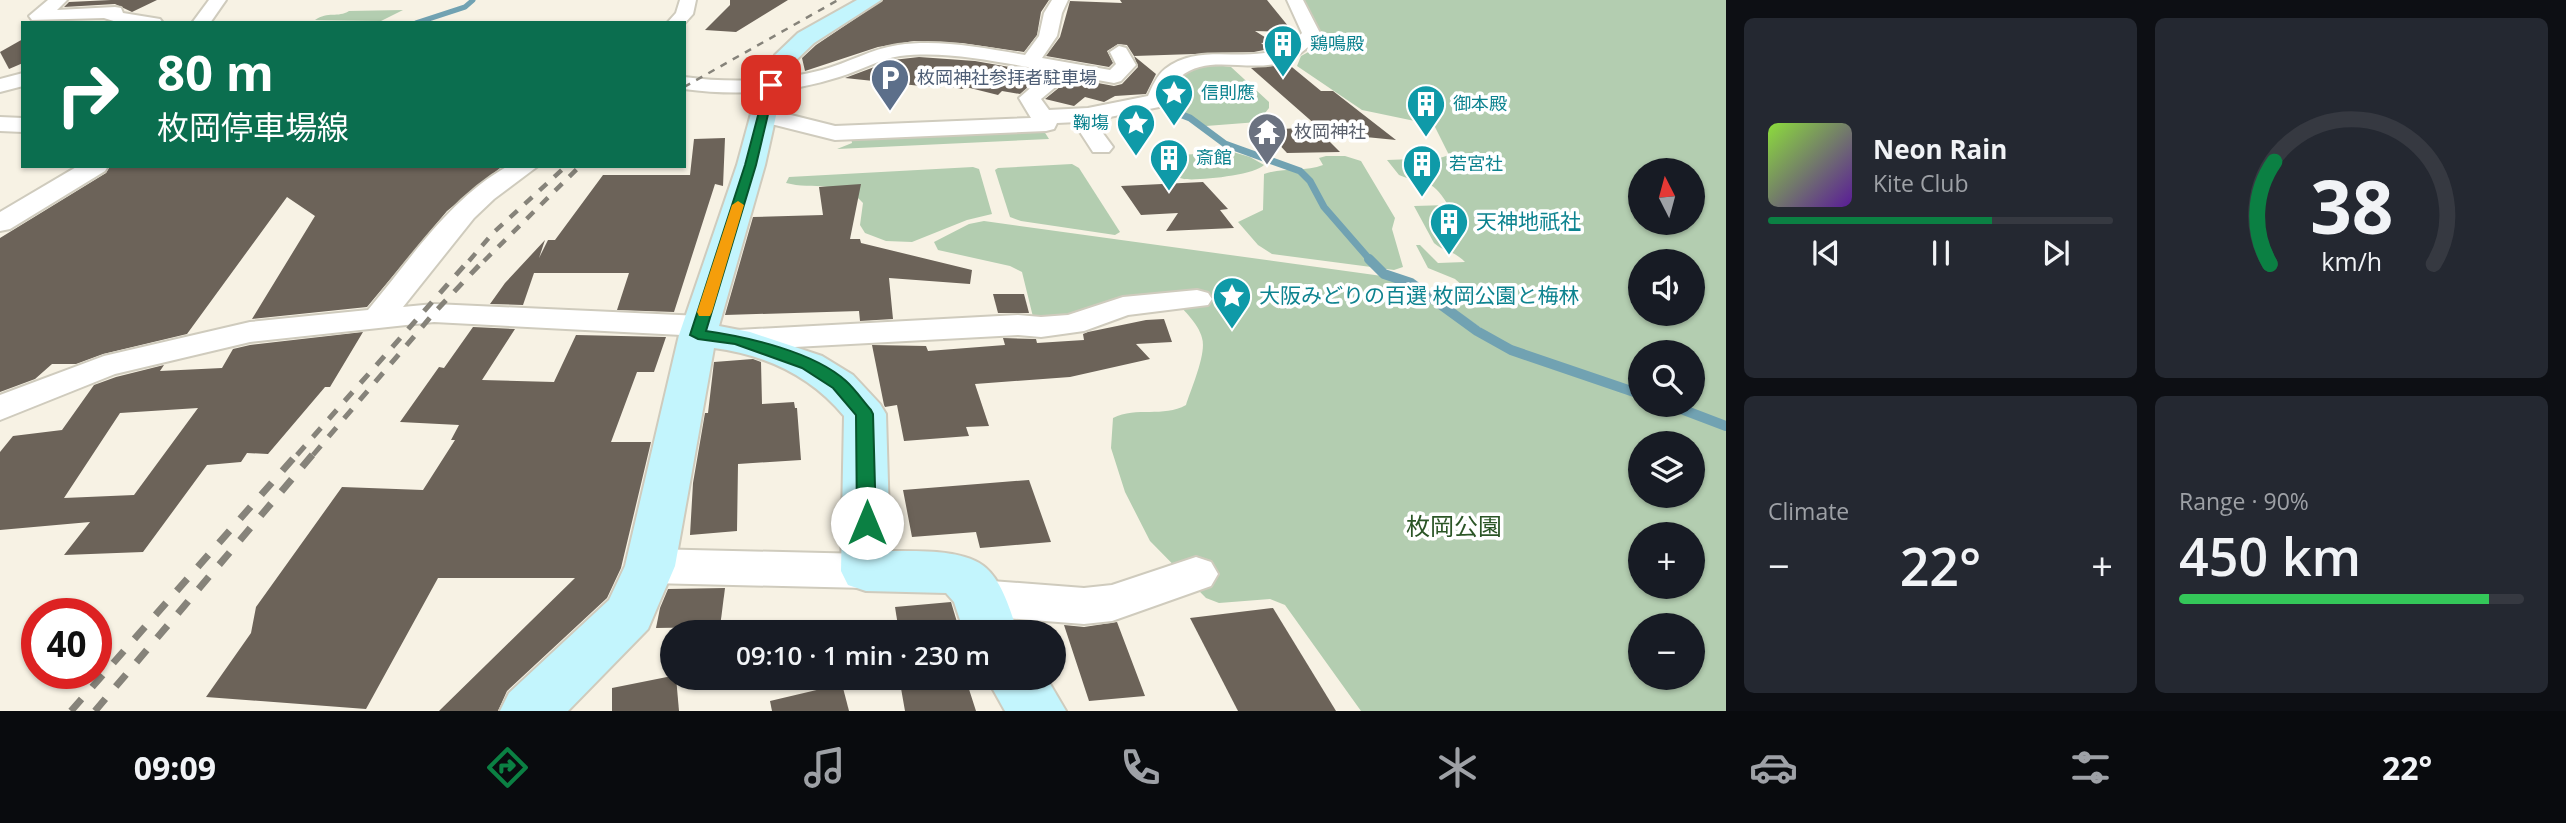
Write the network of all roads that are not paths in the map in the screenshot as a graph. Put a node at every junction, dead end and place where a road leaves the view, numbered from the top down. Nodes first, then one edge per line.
1 (59, 0) edge
2 (218, 0) edge
3 (688, 0) edge
4 (871, 0) edge
5 (1060, 0) edge
6 (1295, 0) edge
7 (142, 21) edge
8 (202, 21) edge
9 (678, 21) edge
10 (1119, 52) dead end
11 (1030, 62) junction
12 (1065, 69) junction
13 (686, 83) edge
14 (771, 85) junction
15 (763, 115) junction
16 (1088, 115) junction
17 (1042, 117) junction
18 (0, 124) edge
19 (21, 125) edge
20 (1101, 147) dead end
21 (93, 168) edge
22 (522, 168) edge
23 (0, 223) edge
24 (1198, 299) dead end
25 (379, 317) junction
26 (712, 334) junction
27 (0, 408) edge
28 (650, 566) junction
29 (866, 571) junction
30 (1196, 574) dead end
31 (985, 615) edge
32 (1023, 690) edge
33 (529, 711) edge
34 (1037, 711) edge

1 - 7 street
2 - 8 street
3 - 9 street
4 - 14 main road
5 - 11 street
6 - 16 street
10 - 12 street
11 - 12 street
11 - 14 street
12 - 17 street
13 - 14 street
14 - 15 main road
15 - 17 street
15 - 26 main road
16 - 17 street
16 - 20 street
18 - 19 street
21 - 23 street
22 - 25 street
24 - 26 street
25 - 26 street
25 - 27 street
26 - 28 main road
26 - 29 main road
28 - 29 street
28 - 33 main road
29 - 31 main road
30 - 31 street
32 - 34 main road

